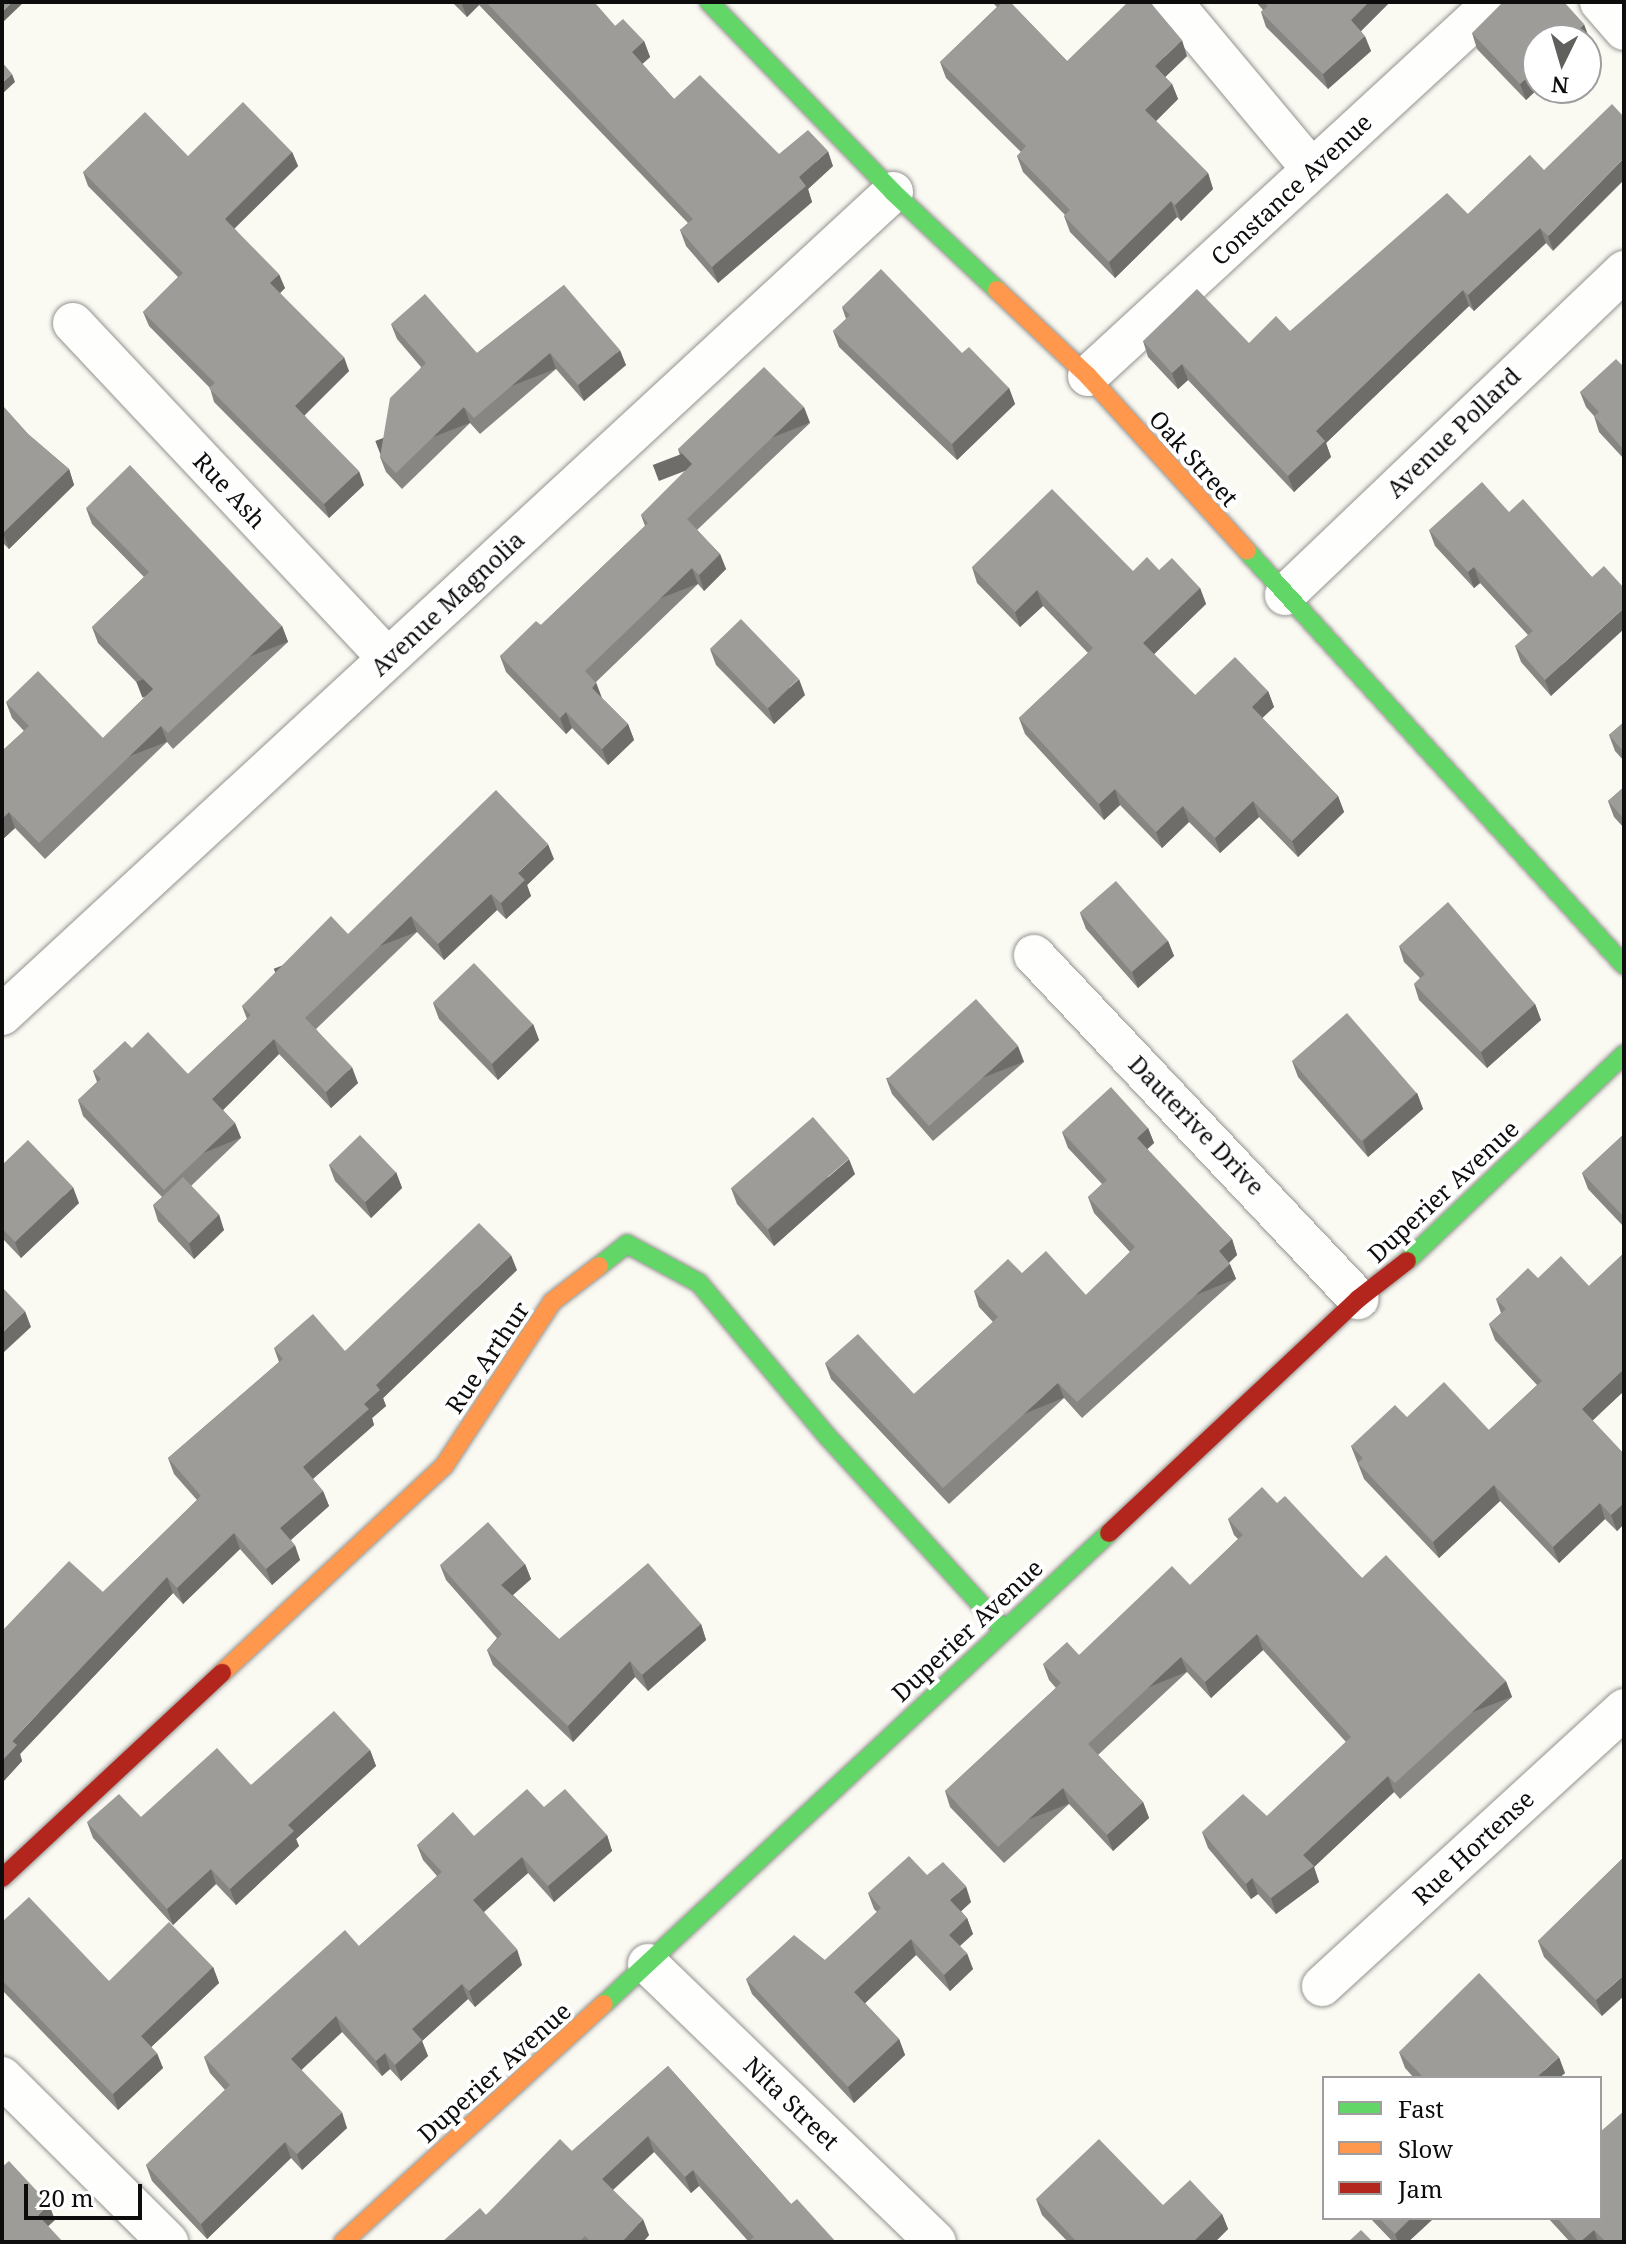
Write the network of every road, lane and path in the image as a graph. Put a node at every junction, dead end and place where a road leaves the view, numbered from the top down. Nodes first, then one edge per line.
1 (709, 2) edge
2 (1172, 2) edge
3 (1494, 2) edge
4 (1600, 2) edge
5 (1624, 30) edge
6 (1311, 168) junction
7 (893, 192) junction
8 (1624, 271) edge
9 (73, 323) dead end
10 (1088, 376) junction
11 (1285, 595) junction
12 (388, 658) junction
13 (1034, 955) dead end
14 (1624, 965) edge
15 (2, 1015) edge
16 (1624, 1054) edge
17 (1358, 1299) junction
18 (1003, 1629) junction
19 (1624, 1709) edge
20 (2, 1878) edge
21 (648, 1964) junction
22 (1322, 1986) dead end
23 (2, 2077) edge
24 (168, 2242) edge
25 (343, 2242) edge
26 (936, 2242) edge

1 - 7 main road, Oak Street
2 - 6 street
3 - 6 street, Constance Avenue
4 - 5 street
6 - 10 street, Constance Avenue
7 - 10 main road, Oak Street
7 - 12 street, Avenue Magnolia
8 - 11 street, Avenue Pollard
9 - 12 street, Rue Ash
10 - 11 main road, Oak Street
11 - 14 main road, Oak Street
12 - 15 street, Avenue Magnolia
13 - 17 street, Dauterive Drive
16 - 17 main road, Duperier Avenue
17 - 18 main road, Duperier Avenue
18 - 20 main road, Rue Arthur
18 - 21 main road, Duperier Avenue
19 - 22 street, Rue Hortense
21 - 25 main road, Duperier Avenue
21 - 26 street, Nita Street
23 - 24 street

